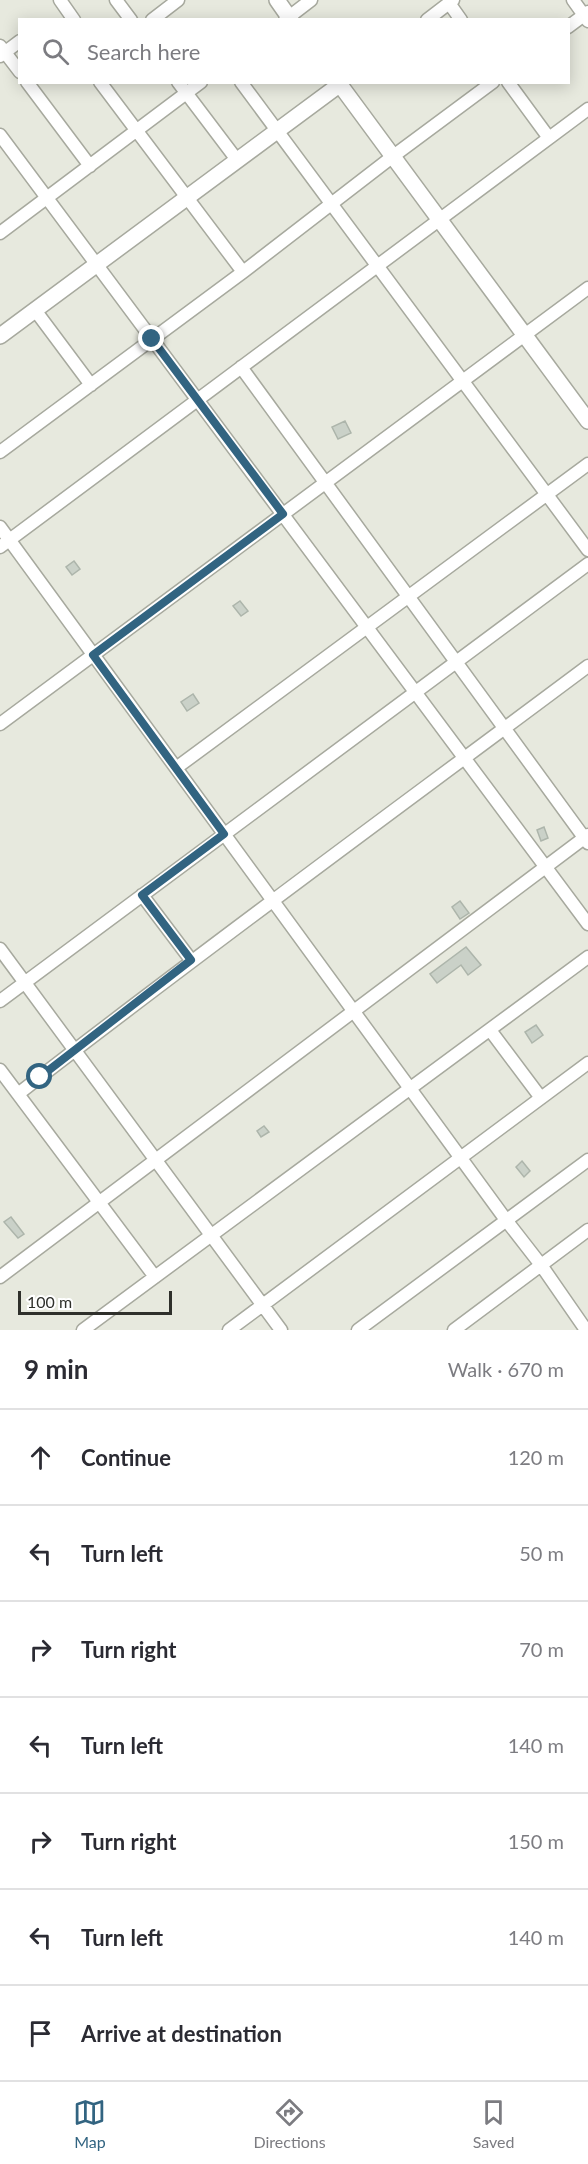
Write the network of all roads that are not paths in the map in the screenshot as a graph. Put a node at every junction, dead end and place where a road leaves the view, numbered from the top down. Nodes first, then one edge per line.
1 (60, 0) edge
2 (116, 0) edge
3 (178, 0) edge
4 (277, 0) edge
5 (311, 0) edge
6 (573, 0) edge
7 (451, 2) edge
8 (587, 16) edge
9 (73, 18) edge
10 (130, 18) edge
11 (155, 18) edge
12 (288, 18) edge
13 (430, 18) edge
14 (460, 18) edge
15 (570, 26) edge
16 (18, 43) edge
17 (2, 52) edge
18 (18, 70) edge
19 (28, 84) edge
20 (102, 84) edge
21 (179, 84) edge
22 (198, 84) edge
23 (243, 84) edge
24 (339, 84) edge
25 (341, 84) edge
26 (490, 84) edge
27 (509, 84) edge
28 (186, 93) junction
29 (588, 109) edge
30 (137, 130) junction
31 (277, 131) junction
32 (0, 135) edge
33 (549, 138) junction
34 (393, 157) junction
35 (237, 160) junction
36 (90, 166) junction
37 (188, 197) junction
38 (47, 198) junction
39 (332, 204) junction
40 (439, 220) junction
41 (0, 232) edge
42 (97, 264) junction
43 (377, 266) junction
44 (243, 272) junction
45 (588, 288) edge
46 (35, 310) junction
47 (525, 335) junction
48 (0, 336) edge
49 (152, 339) junction
50 (241, 367) junction
51 (463, 381) junction
52 (91, 385) junction
53 (198, 400) junction
54 (588, 421) edge
55 (0, 452) edge
56 (588, 464) edge
57 (325, 483) junction
58 (547, 495) junction
59 (283, 514) junction
60 (0, 527) edge
61 (5, 544) edge
62 (588, 550) edge
63 (588, 564) edge
64 (408, 596) junction
65 (366, 627) junction
66 (93, 655) junction
67 (456, 662) junction
68 (588, 666) edge
69 (415, 692) junction
70 (0, 724) edge
71 (504, 728) junction
72 (465, 758) junction
73 (177, 768) junction
74 (224, 834) junction
75 (587, 838) edge
76 (546, 868) junction
77 (142, 895) junction
78 (273, 902) junction
79 (588, 924) edge
80 (0, 949) edge
81 (588, 957) edge
82 (191, 960) junction
83 (25, 983) junction
84 (0, 1001) edge
85 (354, 1012) junction
86 (490, 1030) junction
87 (74, 1050) junction
88 (588, 1063) edge
89 (0, 1070) edge
90 (410, 1088) junction
91 (18, 1094) junction
92 (541, 1098) junction
93 (460, 1158) junction
94 (155, 1160) junction
95 (588, 1160) edge
96 (98, 1203) junction
97 (506, 1220) junction
98 (588, 1230) edge
99 (211, 1236) junction
100 (541, 1265) junction
101 (0, 1277) edge
102 (155, 1277) junction
103 (263, 1305) junction
104 (83, 1330) edge
105 (229, 1330) edge
106 (281, 1330) edge
107 (358, 1330) edge
108 (454, 1330) edge
109 (586, 1330) edge

1 - 9 street
2 - 10 street
3 - 11 street
4 - 12 street
5 - 12 street
6 - 8 street
7 - 13 street
7 - 14 street
8 - 15 street
16 - 17 street
17 - 18 street
19 - 36 street
20 - 30 street
21 - 28 street
22 - 28 street
23 - 31 street
24 - 31 street
25 - 34 street
26 - 34 street
27 - 33 street
28 - 30 street
28 - 35 street
29 - 33 street
30 - 36 street
30 - 37 street
31 - 35 street
31 - 39 street
32 - 38 street
33 - 40 street
34 - 39 street
34 - 40 street
35 - 37 street
36 - 38 street
37 - 42 street
37 - 44 street
38 - 41 street
38 - 42 street
39 - 43 street
39 - 44 street
40 - 43 street
40 - 47 street
42 - 46 street
42 - 49 street
43 - 50 street
43 - 51 street
44 - 49 street
45 - 47 street
46 - 48 street
46 - 52 street
47 - 51 street
47 - 54 street
49 - 52 street
49 - 53 street
50 - 53 street
50 - 57 street
51 - 57 street
51 - 58 street
52 - 55 street
53 - 59 street
53 - 61 street
56 - 58 street
57 - 59 street
57 - 64 street
58 - 62 street
58 - 64 street
59 - 65 street
59 - 66 street
60 - 61 street
61 - 66 street
63 - 67 street
64 - 65 street
64 - 67 street
65 - 69 street
65 - 73 street
66 - 70 street
66 - 73 street
67 - 69 street
67 - 71 street
68 - 71 street
69 - 72 street
69 - 74 street
71 - 72 street
71 - 75 street
72 - 76 street
72 - 78 street
73 - 74 street
74 - 77 street
74 - 78 street
75 - 76 street
76 - 79 street
76 - 85 street
77 - 82 street
77 - 83 street
78 - 82 street
78 - 85 street
80 - 83 street
81 - 86 street
82 - 87 street
83 - 84 street
83 - 87 street
85 - 90 street
85 - 94 street
86 - 90 street
86 - 92 street
87 - 91 street
87 - 94 street
88 - 92 street
89 - 91 street
90 - 93 street
90 - 99 street
91 - 96 street
92 - 93 street
93 - 97 street
93 - 103 street
94 - 96 street
94 - 99 street
95 - 97 street
96 - 101 street
96 - 102 street
97 - 100 street
97 - 107 street
98 - 100 street
99 - 102 street
99 - 103 street
100 - 108 street
100 - 109 street
102 - 104 street
103 - 105 street
103 - 106 street

